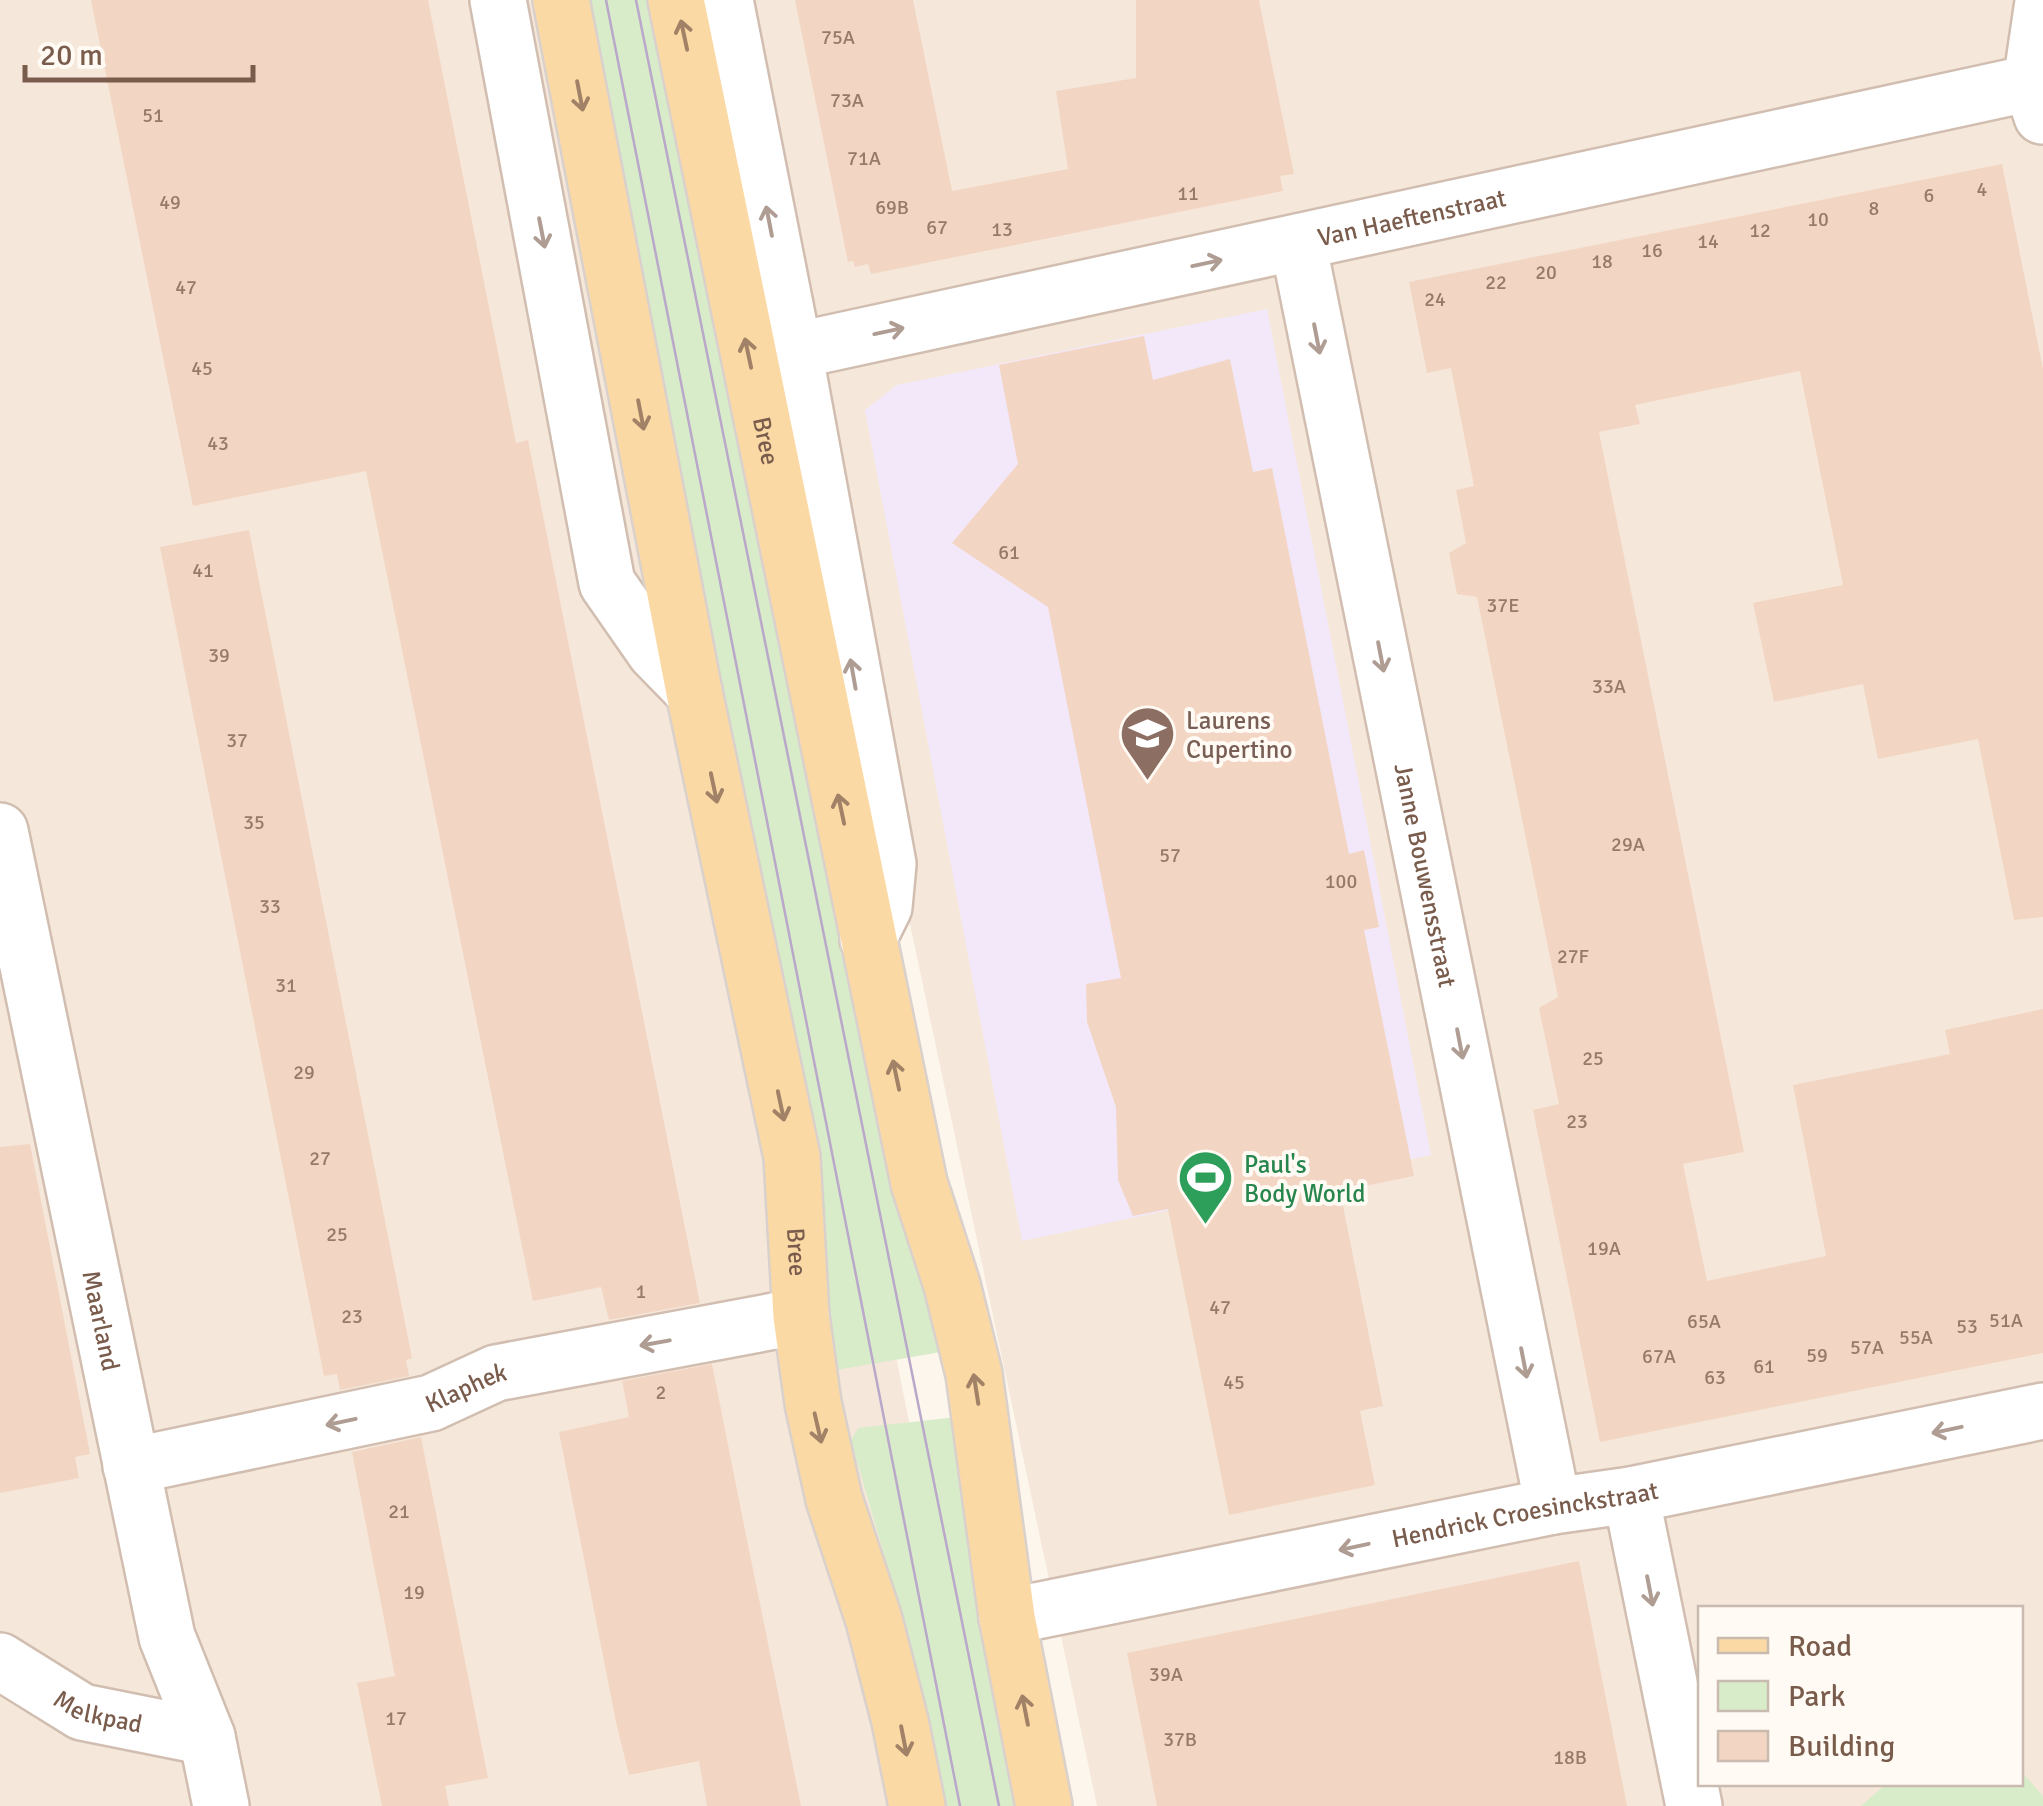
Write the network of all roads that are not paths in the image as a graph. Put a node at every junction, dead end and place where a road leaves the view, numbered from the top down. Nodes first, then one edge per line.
1 (498, 0) edge
2 (561, 0) edge
3 (676, 0) edge
4 (726, 0) edge
5 (2043, 2) edge
6 (2037, 101) edge
7 (1298, 243) junction
8 (794, 351) junction
9 (694, 692) junction
10 (0, 831) edge
11 (868, 939) junction
12 (801, 1316) junction
13 (2043, 1411) edge
14 (131, 1466) junction
15 (1631, 1495) junction
16 (1552, 1506) junction
17 (1007, 1617) junction
18 (0, 1661) edge
19 (206, 1737) junction
20 (221, 1806) edge
21 (917, 1806) edge
22 (1044, 1806) edge
23 (1694, 1806) edge

1 -> 9 street
2 -> 9 main road, Bree
11 -> 3 main road, Bree
8 -> 4 street, Bree
5 - 6 street
6 - 7 street, Van Haeftenstraat
8 -> 7 street, Van Haeftenstraat
7 -> 16 street, Janne Bouwensstraat
11 -> 8 street, Bree
9 -> 12 main road, Bree
10 - 14 street, Maarland
17 -> 11 main road, Bree
12 -> 14 street, Klaphek
12 -> 21 main road, Bree
13 -> 15 street, Hendrick Croesinckstraat
14 - 19 street, Maarland
15 - 16 street, Hendrick Croesinckstraat
15 -> 23 street
16 -> 17 street, Hendrick Croesinckstraat
22 -> 17 main road, Bree
18 - 19 street, Melkpad
19 - 20 street, Maarland

